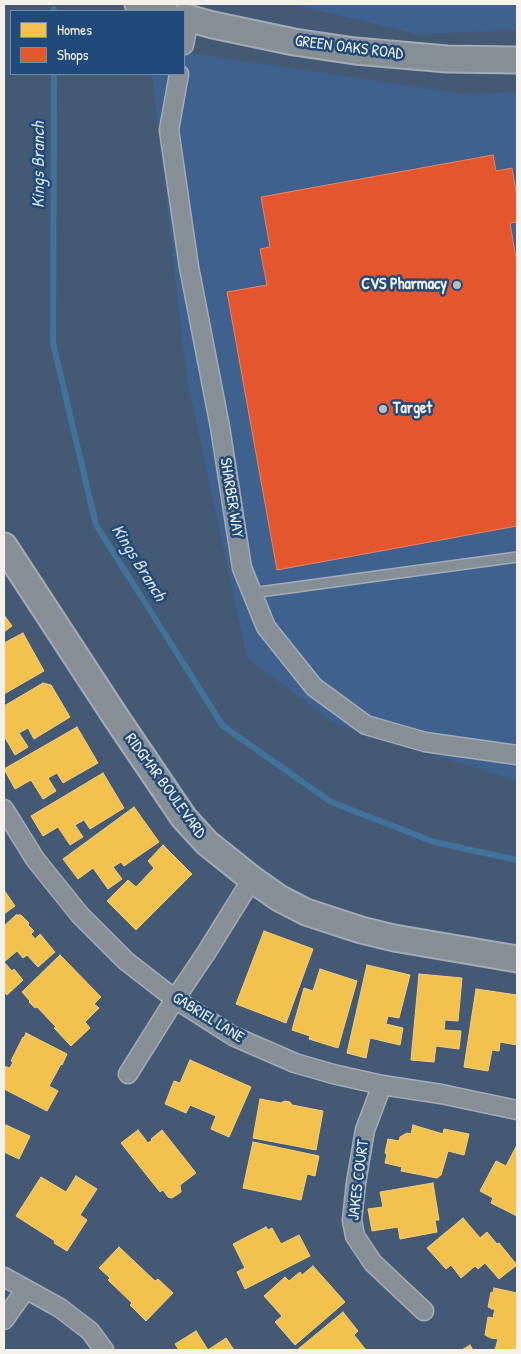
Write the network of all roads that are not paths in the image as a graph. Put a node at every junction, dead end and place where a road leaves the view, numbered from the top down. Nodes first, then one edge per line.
1 (138, 4) edge
2 (161, 10) edge
3 (186, 17) edge
4 (185, 31) edge
5 (517, 60) edge
6 (179, 75) edge
7 (4, 546) edge
8 (517, 557) edge
9 (252, 593) junction
10 (517, 755) edge
11 (4, 810) edge
12 (252, 880) junction
13 (517, 959) edge
14 (175, 999) junction
15 (128, 1074) dead end
16 (382, 1085) junction
17 (517, 1110) edge
18 (4, 1277) edge
19 (26, 1289) junction
20 (424, 1311) dead end
21 (4, 1320) edge
22 (104, 1350) edge

1 - 2 street
3 - 4 street
3 - 5 street, GREEN OAKS ROAD
6 - 9 street, SHARBER WAY
7 - 12 street, RIDGMAR BOULEVARD
8 - 9 lane
9 - 10 street, SHARBER WAY
11 - 14 street, GABRIEL LANE
12 - 13 street, RIDGMAR BOULEVARD
12 - 14 street
14 - 15 street
14 - 16 street, GABRIEL LANE
16 - 17 street, GABRIEL LANE
16 - 20 street, JAKES COURT
18 - 19 street
19 - 21 street
19 - 22 street

